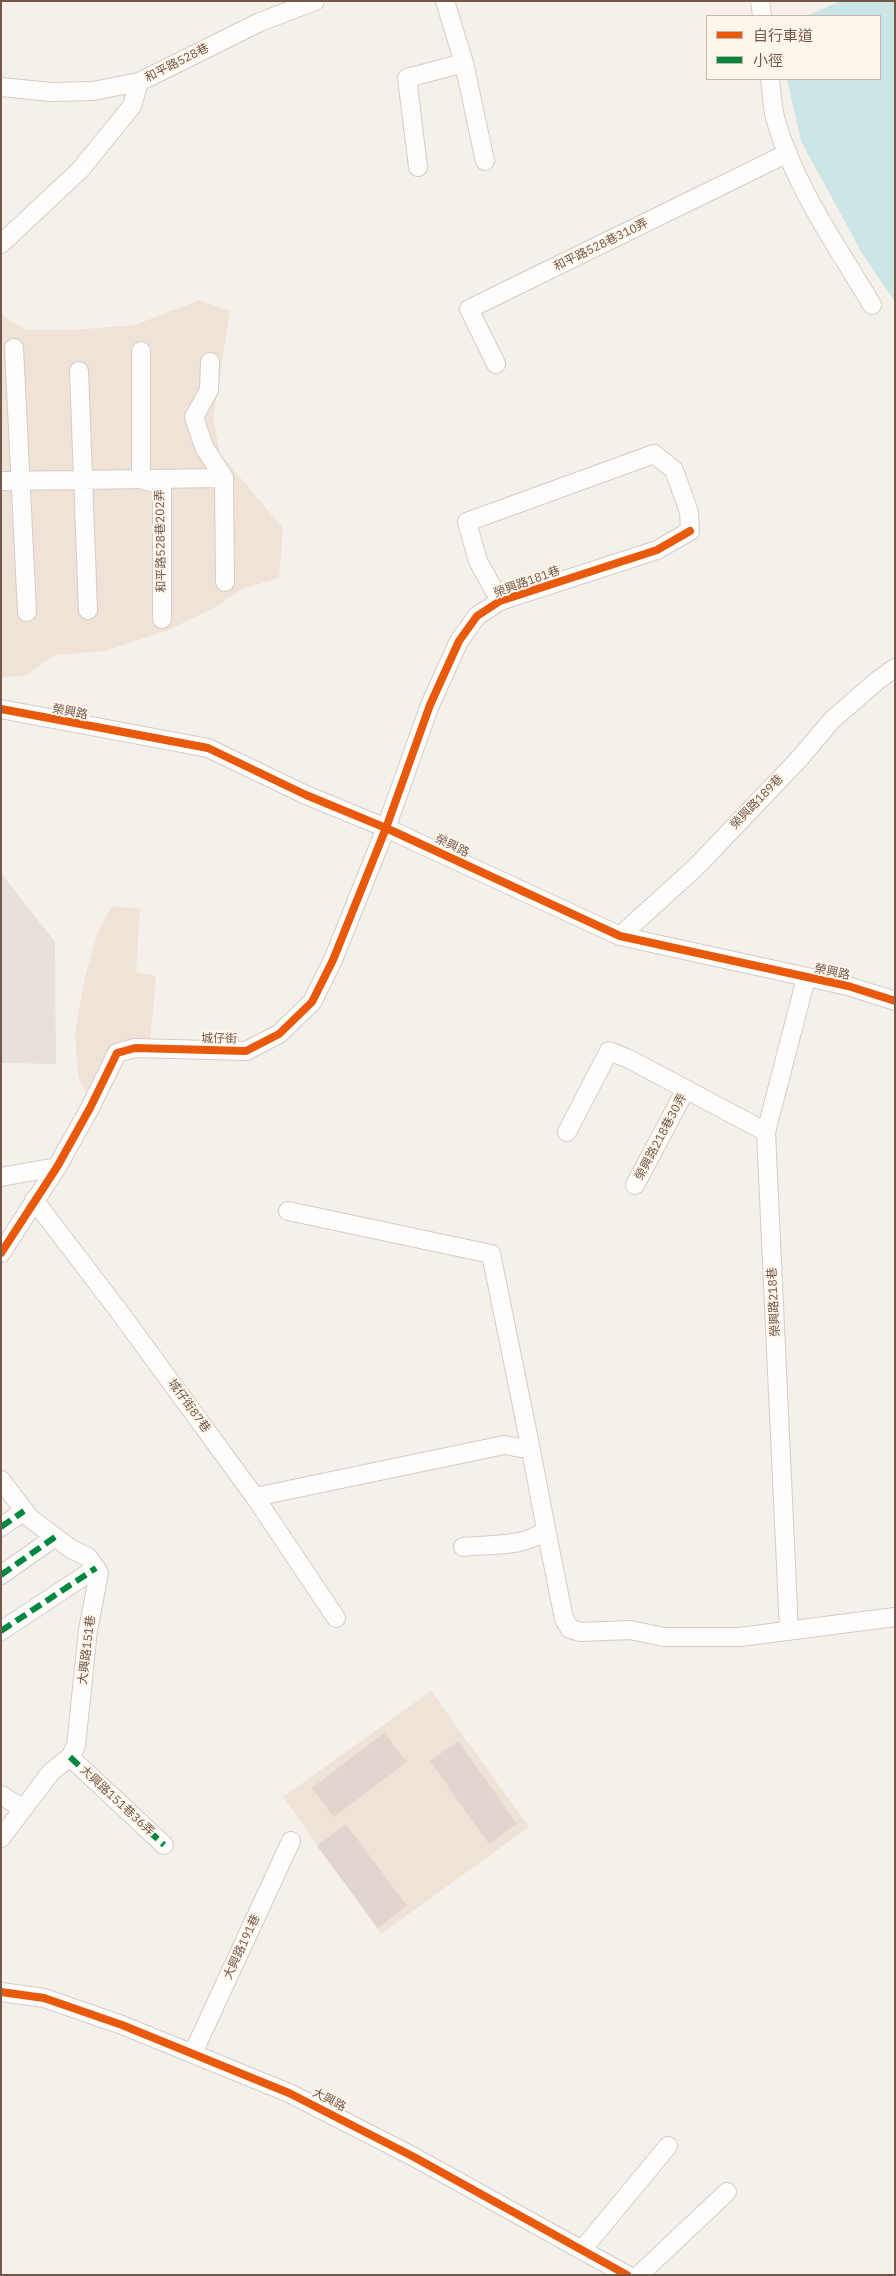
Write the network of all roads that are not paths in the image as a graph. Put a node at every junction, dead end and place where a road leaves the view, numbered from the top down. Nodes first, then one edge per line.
1 (315, 1) edge
2 (445, 1) edge
3 (760, 1) edge
4 (762, 15) edge
5 (464, 63) junction
6 (770, 80) edge
7 (139, 82) junction
8 (1, 87) edge
9 (788, 154) junction
10 (484, 161) dead end
11 (418, 167) dead end
12 (1, 244) edge
13 (872, 305) dead end
14 (14, 348) dead end
15 (141, 351) dead end
16 (210, 362) dead end
17 (496, 364) dead end
18 (79, 371) dead end
19 (224, 478) junction
20 (141, 479) junction
21 (82, 480) junction
22 (1, 481) edge
23 (22, 481) junction
24 (225, 582) dead end
25 (500, 601) junction
26 (88, 610) dead end
27 (27, 612) dead end
28 (162, 618) dead end
29 (895, 668) edge
30 (1, 709) edge
31 (386, 828) junction
32 (620, 936) junction
33 (806, 978) junction
34 (895, 1001) edge
35 (686, 1090) junction
36 (567, 1132) dead end
37 (766, 1132) junction
38 (1, 1177) edge
39 (46, 1182) junction
40 (635, 1185) dead end
41 (288, 1211) dead end
42 (1, 1253) edge
43 (530, 1445) junction
44 (1, 1480) edge
45 (255, 1497) junction
46 (24, 1511) junction
47 (1, 1527) edge
48 (546, 1529) junction
49 (55, 1537) junction
50 (463, 1546) dead end
51 (96, 1568) junction
52 (1, 1575) edge
53 (895, 1617) edge
54 (336, 1618) dead end
55 (1, 1631) edge
56 (789, 1631) junction
57 (70, 1757) junction
58 (1, 1795) edge
59 (22, 1808) junction
60 (1, 1838) edge
61 (291, 1841) dead end
62 (164, 1845) dead end
63 (1, 1992) edge
64 (194, 2053) junction
65 (668, 2146) dead end
66 (727, 2192) dead end
67 (582, 2250) junction
68 (627, 2275) edge
69 (640, 2275) edge

1 - 7 street, 和平路528巷
2 - 5 street
3 - 4 street
5 - 10 street
5 - 11 street
6 - 9 street
7 - 8 street, 和平路528巷
7 - 12 street
9 - 13 street
9 - 17 street, 和平路528巷310弄
14 - 23 street
15 - 20 street, 和平路528巷202弄
16 - 19 street
18 - 21 street
19 - 20 street, 和平路528巷202弄
19 - 24 street
20 - 21 street, 和平路528巷202弄
20 - 28 street, 和平路528巷202弄
21 - 23 street, 和平路528巷202弄
21 - 26 street
22 - 23 street, 和平路528巷202弄
23 - 27 street
25 - 25 street, 榮興路181巷
25 - 31 street, 榮興路181巷
29 - 32 street, 榮興路189巷
30 - 31 street, 榮興路
31 - 32 street, 榮興路
31 - 39 street, 城仔街
32 - 33 street, 榮興路
33 - 34 street, 榮興路
33 - 37 street, 榮興路218巷
35 - 36 street
35 - 37 street, 榮興路218巷30弄
35 - 40 street, 榮興路218巷30弄
37 - 56 street, 榮興路218巷
38 - 39 street
39 - 42 street, 城仔街
39 - 45 street, 城仔街87巷
41 - 43 street
43 - 45 street
43 - 48 street
44 - 46 street
45 - 54 street, 城仔街87巷
46 - 47 street
46 - 49 street
48 - 50 street
48 - 56 street
49 - 51 street
49 - 52 street
51 - 55 street
51 - 57 street, 大興路151巷
53 - 56 street
57 - 59 street
57 - 62 street, 大興路151巷36弄
58 - 59 street
59 - 60 street
61 - 64 street, 大興路191巷
63 - 64 street, 大興路
64 - 67 street, 大興路
65 - 67 street
66 - 69 street
67 - 68 street, 大興路

